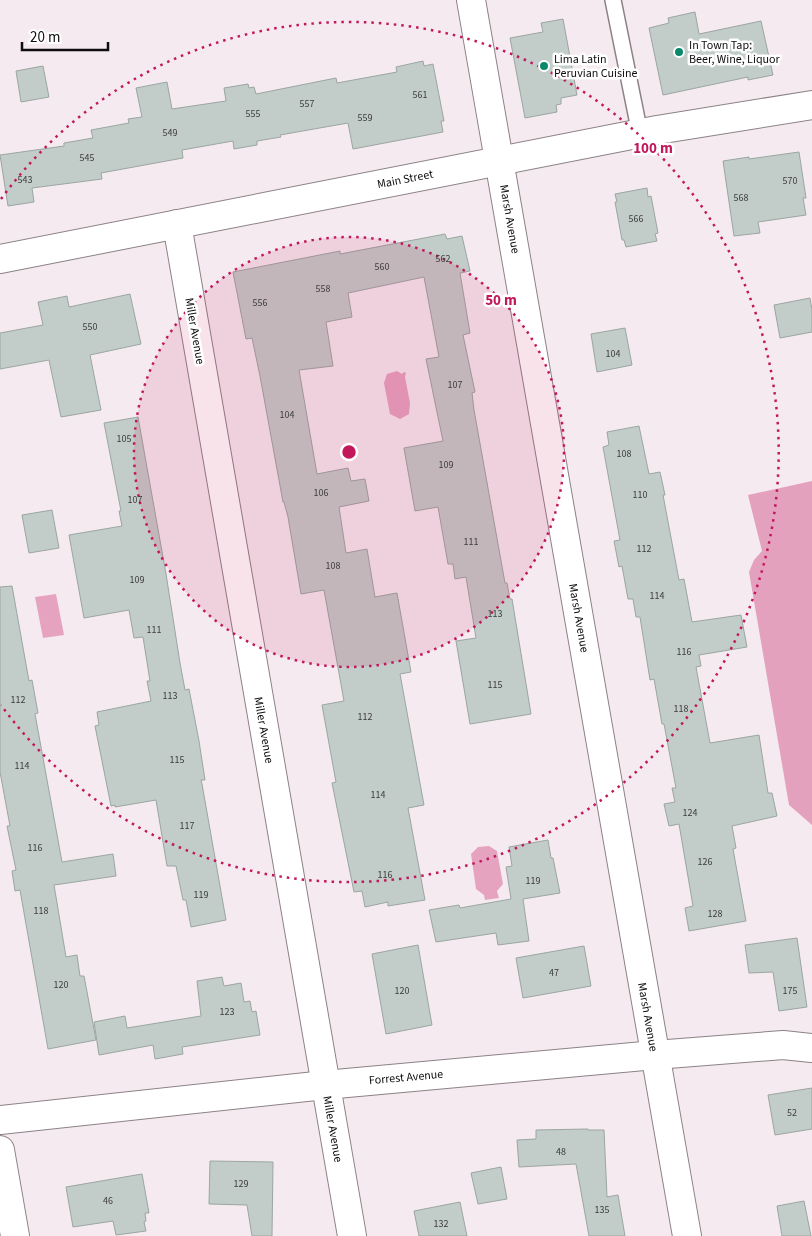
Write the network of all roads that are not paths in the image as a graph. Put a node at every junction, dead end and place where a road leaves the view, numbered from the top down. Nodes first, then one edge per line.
1 (471, 0) edge
2 (612, 0) edge
3 (812, 105) edge
4 (640, 134) junction
5 (500, 161) junction
6 (177, 224) junction
7 (0, 259) edge
8 (812, 1048) edge
9 (655, 1055) junction
10 (325, 1085) junction
11 (0, 1120) edge
12 (0, 1150) edge
13 (15, 1236) edge
14 (352, 1236) edge
15 (687, 1236) edge

1 - 5 street, Marsh Avenue
2 - 4 lane
3 - 4 street, Main Street
4 - 5 street, Main Street
5 - 6 street, Main Street
5 - 9 street, Marsh Avenue
6 - 7 street, Main Street
6 - 10 street, Miller Avenue
8 - 9 street, Forrest Avenue
9 - 10 street, Forrest Avenue
9 - 15 street, Marsh Avenue
10 - 11 street, Forrest Avenue
10 - 14 street, Miller Avenue
12 - 13 street

